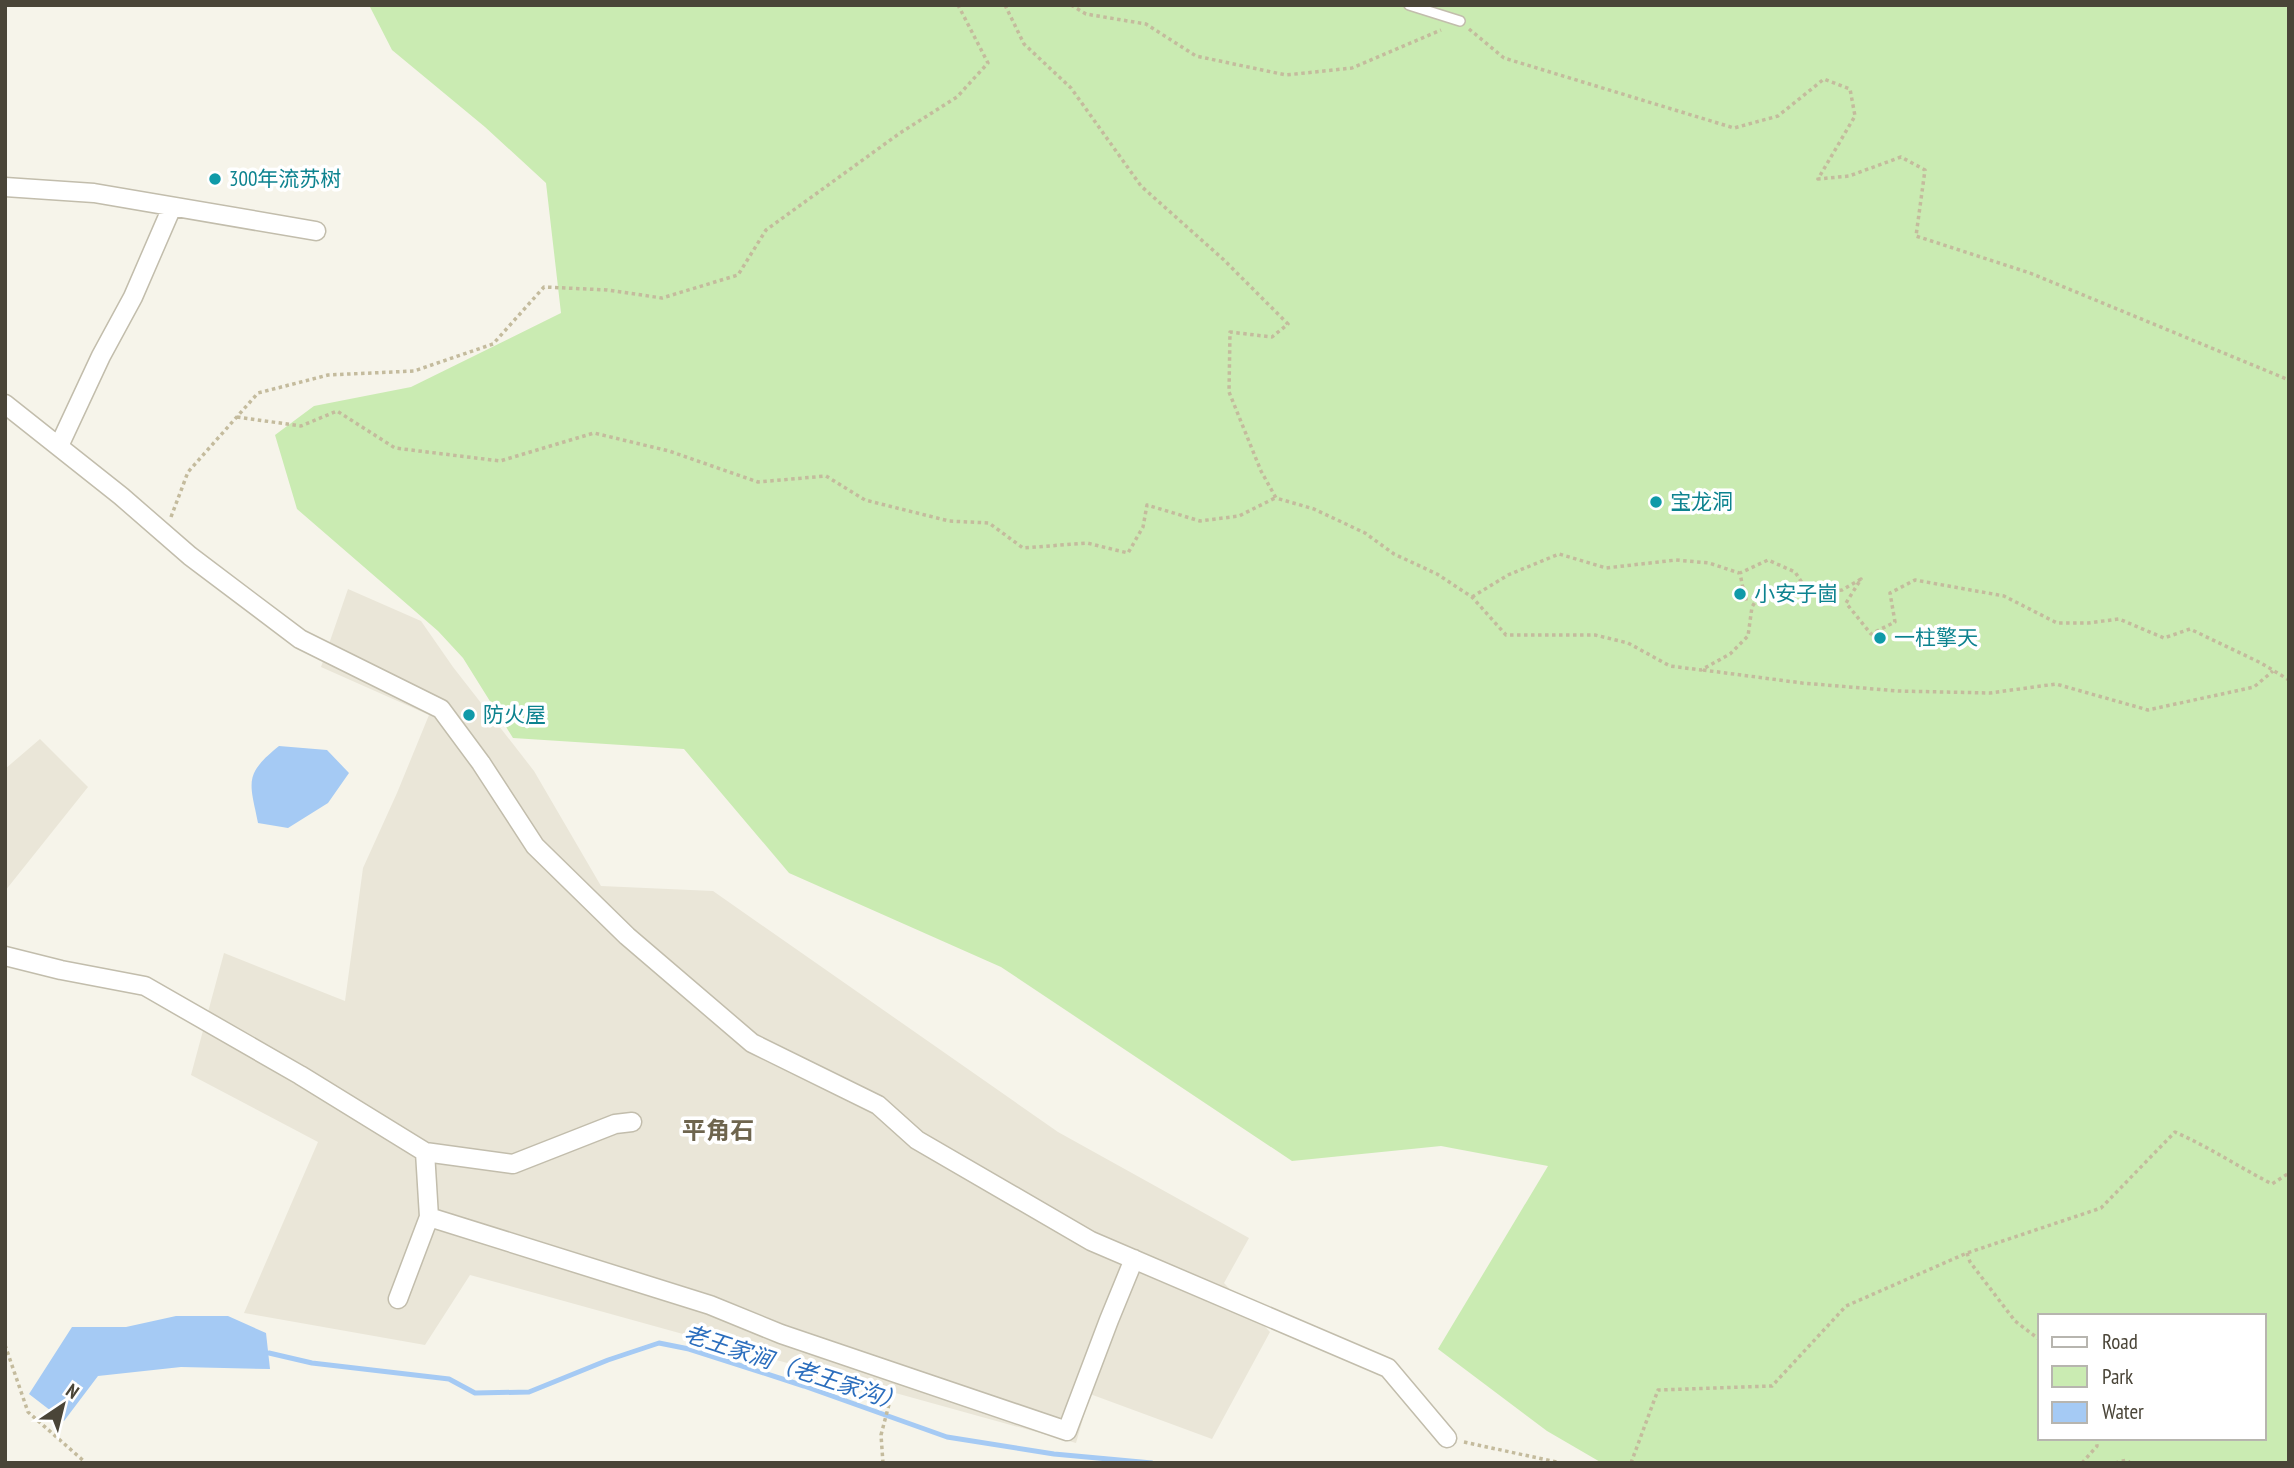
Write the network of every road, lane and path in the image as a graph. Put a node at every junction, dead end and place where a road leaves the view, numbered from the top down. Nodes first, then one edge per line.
1 (958, 5) edge
2 (1005, 5) edge
3 (1071, 5) edge
4 (1409, 5) edge
5 (1460, 22) junction
6 (5, 187) edge
7 (172, 207) junction
8 (316, 231) dead end
9 (2289, 380) edge
10 (5, 404) edge
11 (237, 417) junction
12 (59, 446) junction
13 (1276, 498) junction
14 (165, 534) junction
15 (1740, 573) junction
16 (1472, 597) junction
17 (1701, 670) junction
18 (2273, 671) junction
19 (2289, 680) edge
20 (5, 956) edge
21 (632, 1122) dead end
22 (425, 1152) junction
23 (2289, 1172) edge
24 (429, 1217) junction
25 (1967, 1253) junction
26 (1134, 1259) junction
27 (398, 1299) dead end
28 (2038, 1338) edge
29 (5, 1345) edge
30 (897, 1373) junction
31 (1447, 1438) joint
32 (2096, 1440) edge
33 (86, 1463) edge
34 (883, 1463) edge
35 (1561, 1463) edge
36 (1631, 1463) edge
37 (2082, 1463) edge
38 (2115, 1463) edge
39 (2130, 1463) edge

1 - 11 path
2 - 13 path
3 - 5 path
4 - 5 lane
5 - 9 path
6 - 7 street
7 - 8 street
7 - 12 street
10 - 12 street
11 - 13 path
11 - 14 path
12 - 14 street
13 - 16 path
14 - 26 street
15 - 16 path
15 - 17 path
15 - 18 path
16 - 17 path
17 - 18 path
18 - 19 path
20 - 22 street
21 - 22 street
22 - 24 street
23 - 25 path
24 - 27 street
24 - 30 street
25 - 28 path
25 - 36 path
26 - 30 street
26 - 31 street
29 - 33 path
30 - 34 path
31 - 35 path
32 - 37 path
38 - 39 path

